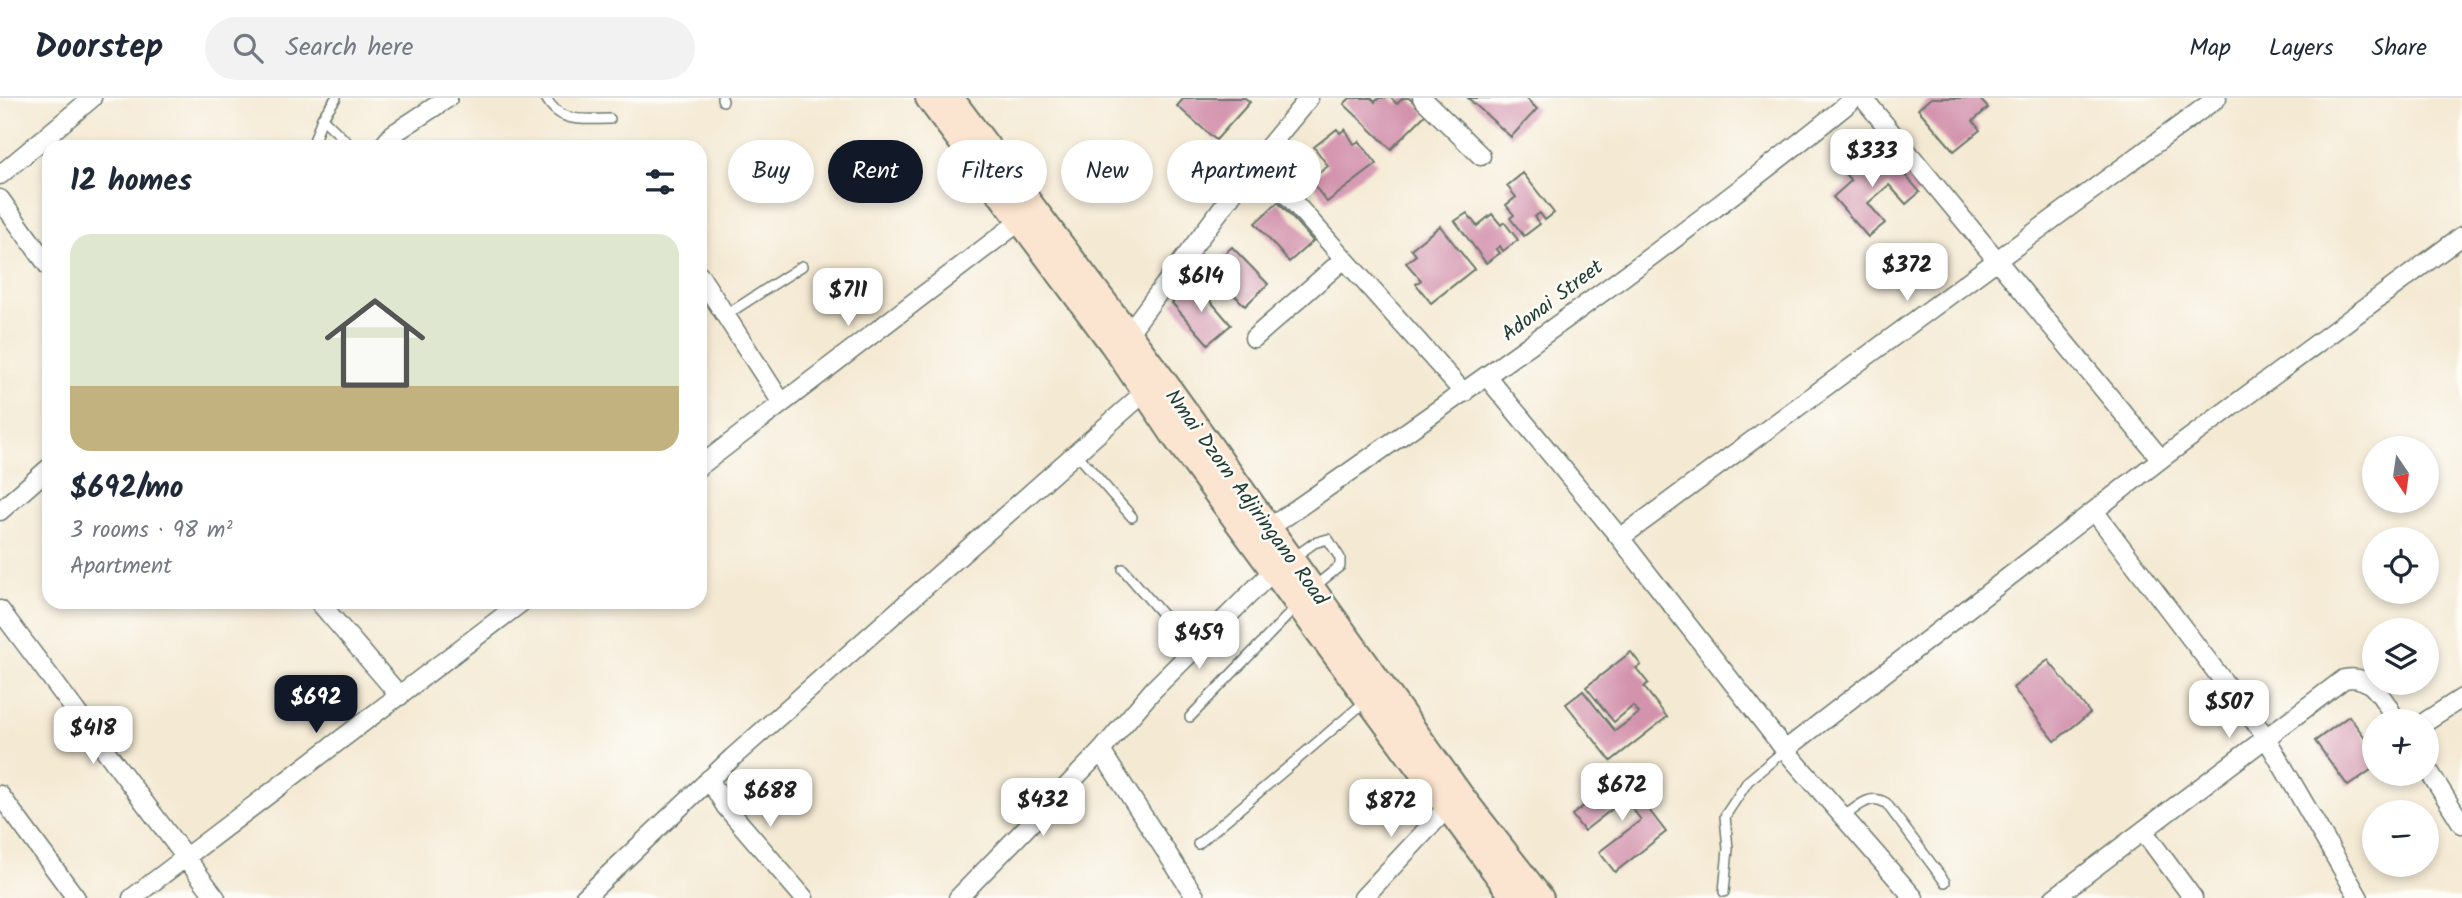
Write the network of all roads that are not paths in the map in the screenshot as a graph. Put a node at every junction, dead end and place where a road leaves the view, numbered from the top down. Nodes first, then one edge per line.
1 (92, 98) edge
2 (336, 98) edge
3 (448, 98) edge
4 (546, 98) edge
5 (928, 98) edge
6 (950, 98) edge
7 (1309, 98) edge
8 (1422, 98) edge
9 (1855, 98) edge
10 (1863, 98) edge
11 (2217, 98) edge
12 (322, 118) junction
13 (610, 119) dead end
14 (315, 140) edge
15 (345, 140) edge
16 (388, 140) edge
17 (1274, 140) edge
18 (1481, 156) dead end
19 (0, 175) edge
20 (0, 199) edge
21 (1226, 203) edge
22 (1294, 203) edge
23 (1020, 221) junction
24 (2462, 236) edge
25 (42, 257) edge
26 (1344, 259) junction
27 (1996, 261) junction
28 (803, 266) dead end
29 (707, 286) edge
30 (726, 315) junction
31 (1127, 335) junction
32 (1254, 338) dead end
33 (1487, 377) junction
34 (1146, 391) junction
35 (1464, 393) junction
36 (782, 403) junction
37 (1186, 432) junction
38 (1076, 453) junction
39 (2161, 459) junction
40 (707, 461) edge
41 (42, 474) edge
42 (0, 511) edge
43 (2094, 511) junction
44 (1132, 517) dead end
45 (1269, 528) junction
46 (1620, 538) junction
47 (1283, 565) junction
48 (1123, 569) dead end
49 (1306, 596) junction
50 (325, 609) edge
51 (513, 609) edge
52 (0, 610) edge
53 (1193, 650) junction
54 (400, 696) junction
55 (2462, 698) edge
56 (1368, 699) junction
57 (2389, 709) edge
58 (2439, 713) edge
59 (1189, 717) dead end
60 (2265, 736) junction
61 (1785, 750) junction
62 (1101, 751) junction
63 (709, 779) junction
64 (2438, 786) edge
65 (0, 795) edge
66 (1448, 807) junction
67 (1843, 817) junction
68 (2462, 824) edge
69 (2144, 832) junction
70 (1198, 844) dead end
71 (186, 858) junction
72 (1945, 882) dead end
73 (1724, 892) dead end
74 (76, 898) edge
75 (132, 898) edge
76 (216, 898) edge
77 (584, 898) edge
78 (804, 898) edge
79 (958, 898) edge
80 (1196, 898) edge
81 (1363, 898) edge
82 (1514, 898) edge
83 (1541, 898) edge
84 (1914, 898) edge
85 (2054, 898) edge
86 (2193, 898) edge
87 (2359, 898) edge

1 - 19 street
2 - 12 lane
3 - 16 street
4 - 13 lane
5 - 23 main road, Nmai Dzorn Adjiringano Road
6 - 31 main road, Nmai Dzorn Adjiringano Road
7 - 17 street
8 - 18 street
9 - 33 street, Adonai Street
10 - 27 street
11 - 27 street
12 - 14 lane
12 - 15 lane
20 - 25 street
21 - 31 street
22 - 26 street
23 - 34 main road, Nmai Dzorn Adjiringano Road
23 - 36 street
24 - 39 street
26 - 32 street
26 - 35 street
27 - 39 street
27 - 46 street
28 - 30 lane
29 - 30 street
30 - 36 street
31 - 37 main road, Nmai Dzorn Adjiringano Road
33 - 35 street, Adonai Street
33 - 46 street
34 - 37 main road, Nmai Dzorn Adjiringano Road
34 - 38 street
35 - 45 street, Adonai Street
36 - 40 street
37 - 45 main road, Nmai Dzorn Adjiringano Road
37 - 47 main road, Nmai Dzorn Adjiringano Road
38 - 44 lane
38 - 63 street
39 - 43 street
41 - 42 street
43 - 60 street
43 - 61 street
45 - 47 main road, Nmai Dzorn Adjiringano Road
46 - 61 street
47 - 49 main road, Nmai Dzorn Adjiringano Road
47 - 49 lane
47 - 53 street
48 - 53 lane
49 - 56 main road, Nmai Dzorn Adjiringano Road
49 - 59 lane
49 - 83 main road, Nmai Dzorn Adjiringano Road
50 - 54 street
51 - 54 street
52 - 71 street
53 - 62 street
54 - 71 street
55 - 58 street
56 - 66 main road, Nmai Dzorn Adjiringano Road
56 - 70 lane
57 - 60 street
60 - 69 street
60 - 87 street
61 - 67 street
61 - 73 lane
62 - 79 street
62 - 80 street
63 - 77 street
63 - 78 street
64 - 68 street
65 - 74 street
66 - 81 street
66 - 82 main road, Nmai Dzorn Adjiringano Road
67 - 72 lane
67 - 84 street
69 - 85 street
69 - 86 street
71 - 75 street
71 - 76 street

